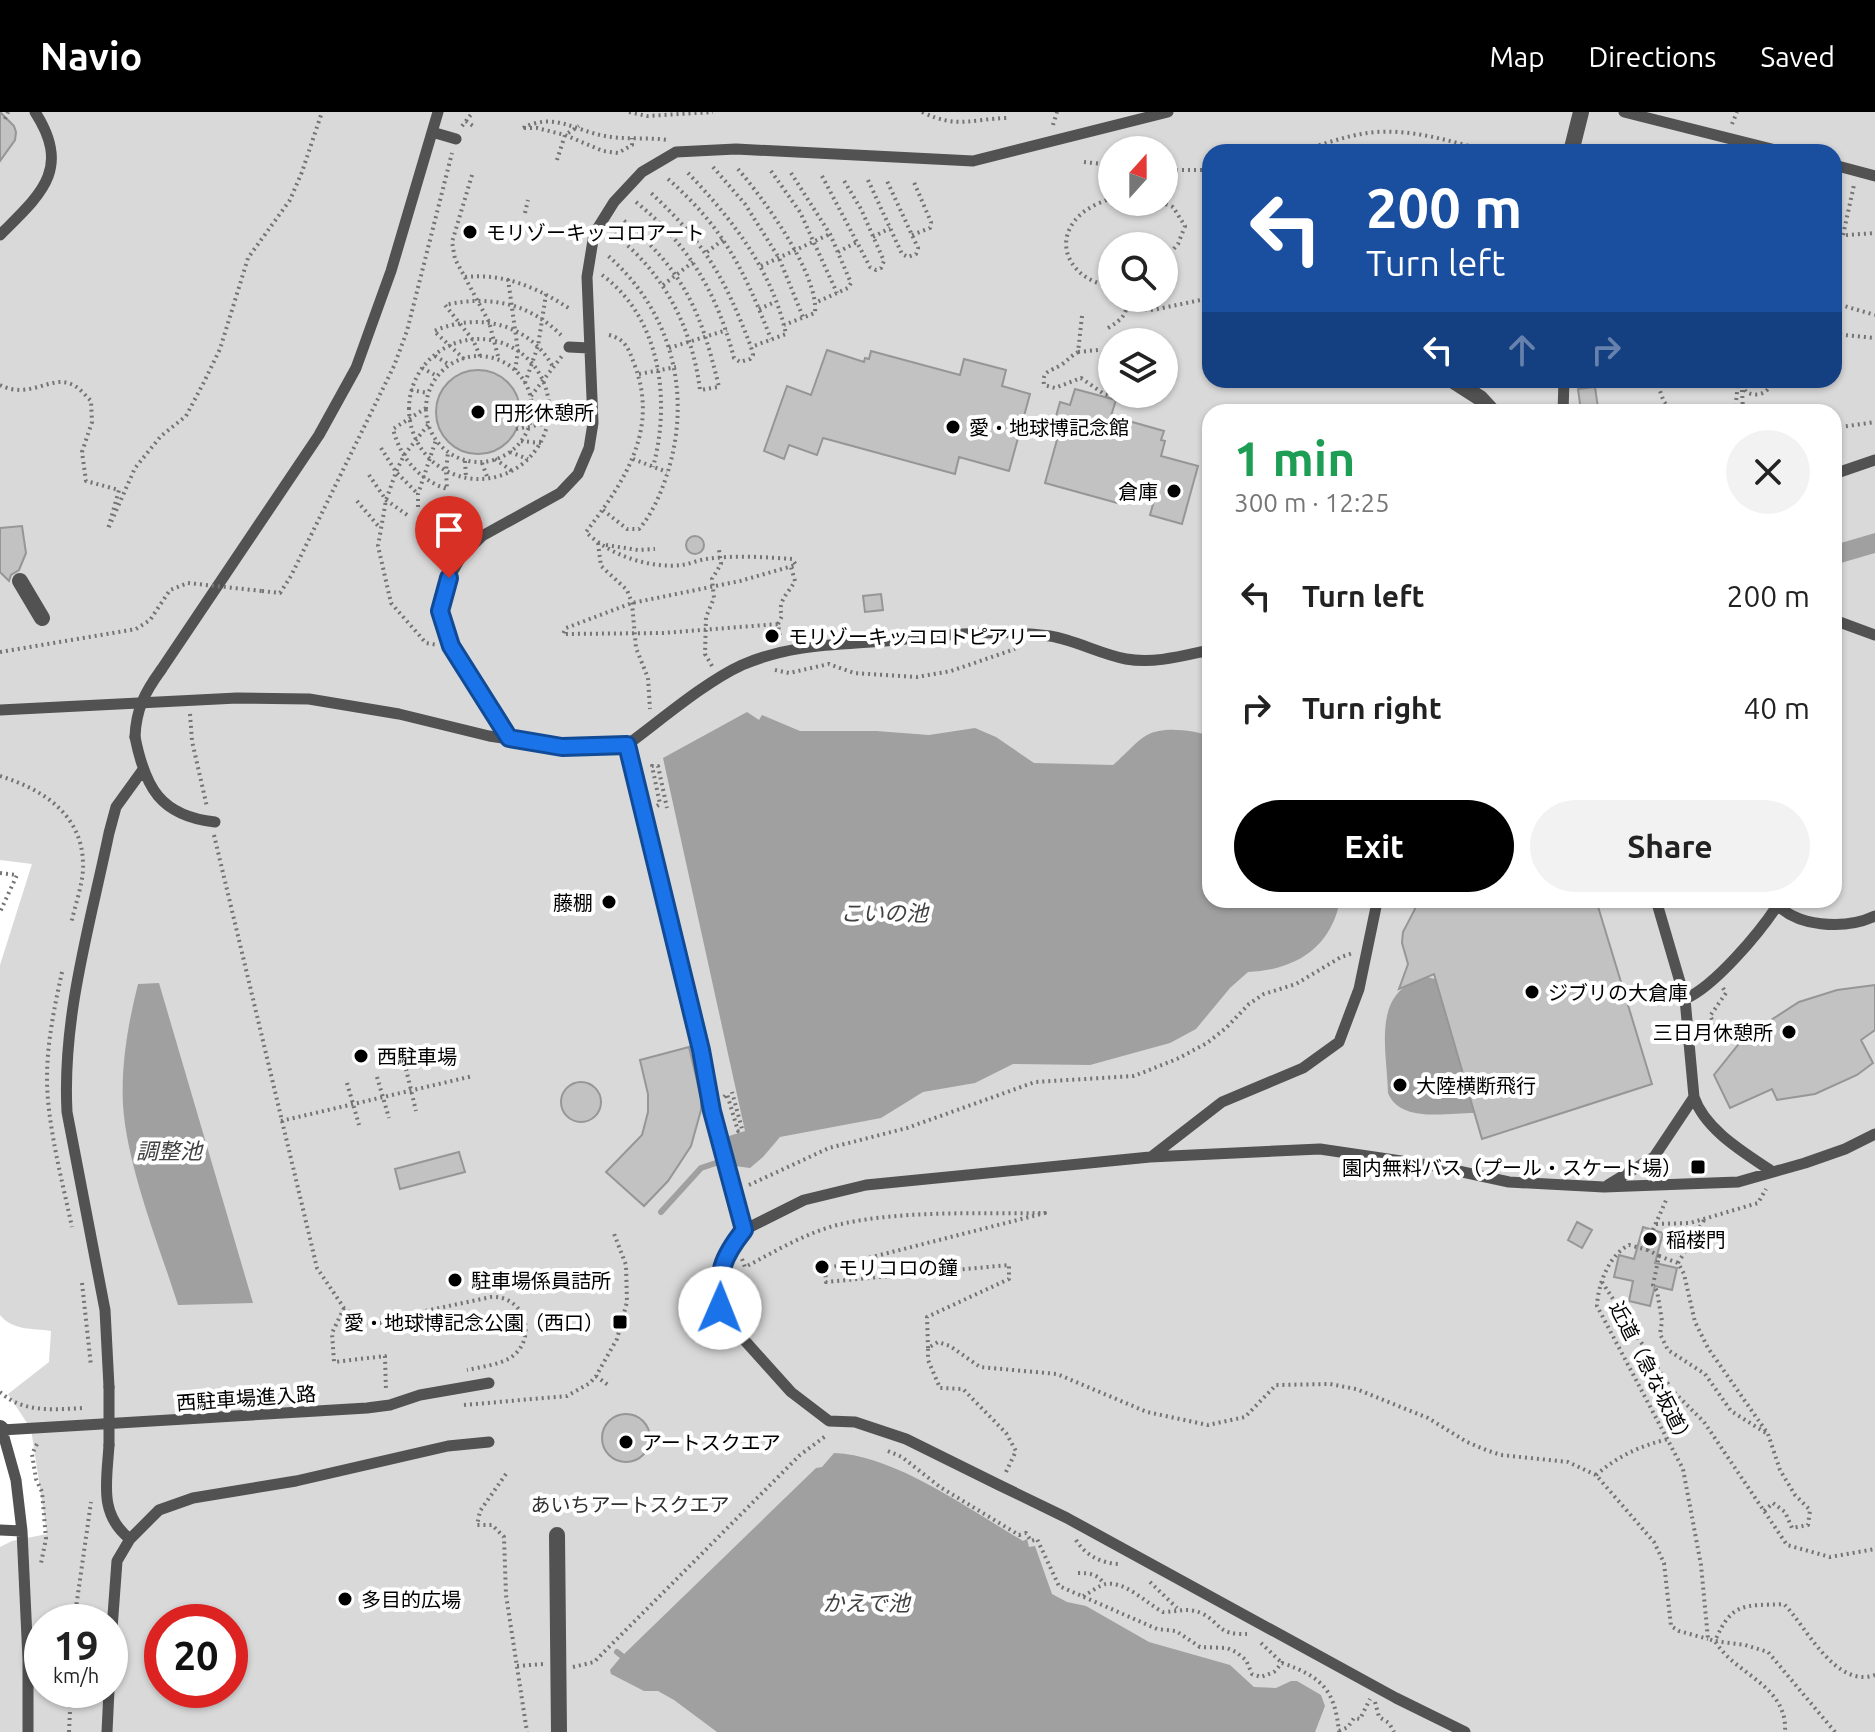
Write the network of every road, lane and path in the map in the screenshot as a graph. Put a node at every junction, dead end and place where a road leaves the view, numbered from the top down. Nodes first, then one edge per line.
1 (8, 112) edge
2 (35, 112) edge
3 (322, 112) edge
4 (438, 112) edge
5 (473, 112) edge
6 (629, 112) edge
7 (713, 112) edge
8 (922, 112) edge
9 (1057, 112) edge
10 (1168, 112) edge
11 (1581, 112) edge
12 (1624, 112) edge
13 (1007, 118) dead end
14 (5, 119) dead end
15 (466, 121) junction
16 (1054, 121) dead end
17 (473, 126) dead end
18 (579, 126) junction
19 (432, 132) junction
20 (565, 135) junction
21 (632, 138) junction
22 (456, 139) junction
23 (1326, 144) edge
24 (1460, 144) edge
25 (1573, 144) edge
26 (1751, 144) edge
27 (676, 152) junction
28 (557, 160) dead end
29 (1084, 162) dead end
30 (1098, 164) edge
31 (713, 167) dead end
32 (1842, 167) edge
33 (738, 169) dead end
34 (1178, 170) edge
35 (1202, 170) edge
36 (771, 171) dead end
37 (1858, 171) junction
38 (688, 173) dead end
39 (791, 173) dead end
40 (472, 175) dead end
41 (822, 176) dead end
42 (1875, 176) edge
43 (668, 179) dead end
44 (843, 179) dead end
45 (868, 180) dead end
46 (913, 180) dead end
47 (887, 181) dead end
48 (649, 191) dead end
49 (528, 200) dead end
50 (636, 202) dead end
51 (1098, 204) edge
52 (525, 213) dead end
53 (1178, 215) edge
54 (623, 220) dead end
55 (890, 228) junction
56 (1875, 233) edge
57 (614, 234) dead end
58 (830, 234) junction
59 (0, 235) edge
60 (912, 235) junction
61 (1843, 235) joint
62 (873, 237) junction
63 (724, 239) junction
64 (814, 241) junction
65 (857, 242) junction
66 (1178, 244) edge
67 (795, 250) junction
68 (838, 252) junction
69 (706, 253) junction
70 (606, 254) dead end
71 (779, 258) junction
72 (693, 262) junction
73 (761, 266) junction
74 (677, 274) junction
75 (602, 275) dead end
76 (465, 277) junction
77 (508, 279) junction
78 (1098, 284) edge
79 (663, 285) junction
80 (837, 293) junction
81 (546, 294) junction
82 (478, 300) junction
83 (1202, 300) edge
84 (775, 302) junction
85 (816, 302) junction
86 (513, 305) junction
87 (1178, 305) edge
88 (1842, 305) edge
89 (570, 309) dead end
90 (759, 309) junction
91 (1125, 312) edge
92 (1875, 315) edge
93 (1082, 316) dead end
94 (803, 317) junction
95 (543, 320) junction
96 (460, 322) junction
97 (489, 322) junction
98 (784, 325) junction
99 (1108, 328) dead end
100 (727, 330) junction
101 (516, 331) junction
102 (609, 335) dead end
103 (1842, 335) edge
104 (707, 336) junction
105 (1875, 338) edge
106 (473, 340) junction
107 (771, 340) junction
108 (494, 341) junction
109 (690, 342) junction
110 (451, 345) junction
111 (538, 346) junction
112 (569, 347) junction
113 (751, 347) junction
114 (589, 348) junction
115 (669, 348) junction
116 (1098, 350) edge
117 (518, 351) junction
118 (1078, 352) junction
119 (434, 355) junction
120 (480, 356) junction
121 (464, 359) junction
122 (499, 360) junction
123 (532, 364) junction
124 (450, 365) junction
125 (553, 367) junction
126 (676, 367) junction
127 (422, 368) junction
128 (515, 371) junction
129 (659, 371) junction
130 (638, 374) junction
131 (437, 376) junction
132 (543, 381) junction
133 (525, 383) junction
134 (0, 385) edge
135 (1464, 388) edge
136 (1769, 388) edge
137 (1742, 389) joint
138 (411, 390) junction
139 (1098, 390) edge
140 (428, 393) junction
141 (530, 397) junction
142 (549, 403) junction
143 (1486, 404) edge
144 (1743, 404) edge
145 (426, 408) junction
146 (532, 410) junction
147 (409, 419) junction
148 (1875, 422) edge
149 (548, 423) junction
150 (428, 425) junction
151 (529, 425) junction
152 (1842, 427) edge
153 (516, 429) dead end
154 (415, 440) junction
155 (436, 440) junction
156 (521, 441) junction
157 (541, 443) junction
158 (381, 448) dead end
159 (448, 452) junction
160 (510, 452) junction
161 (404, 455) junction
162 (429, 459) junction
163 (495, 459) junction
164 (528, 459) junction
165 (633, 459) junction
166 (465, 460) junction
167 (1875, 460) edge
168 (481, 462) junction
169 (653, 467) junction
170 (446, 471) junction
171 (512, 471) junction
172 (1842, 471) edge
173 (396, 472) junction
174 (667, 472) junction
175 (369, 475) dead end
176 (423, 476) junction
177 (466, 478) junction
178 (488, 479) junction
179 (418, 494) junction
180 (386, 500) junction
181 (357, 501) dead end
182 (418, 507) dead end
183 (603, 510) junction
184 (410, 517) dead end
185 (380, 528) junction
186 (596, 542) junction
187 (655, 549) dead end
188 (719, 550) dead end
189 (721, 559) junction
190 (791, 567) junction
191 (20, 581) dead end
192 (713, 586) junction
193 (632, 603) junction
194 (1842, 623) edge
195 (778, 624) junction
196 (44, 627) joint
197 (706, 630) junction
198 (635, 633) junction
199 (1875, 635) edge
200 (1051, 637) junction
201 (47, 644) junction
202 (451, 646) junction
203 (782, 651) junction
204 (0, 652) edge
205 (1202, 652) edge
206 (766, 655) junction
207 (719, 678) junction
208 (190, 709) dead end
209 (0, 710) edge
210 (653, 727) junction
211 (509, 738) junction
212 (627, 745) junction
213 (646, 765) dead end
214 (142, 771) junction
215 (0, 776) edge
216 (667, 808) dead end
217 (213, 821) junction
218 (76, 829) dead end
219 (0, 873) edge
220 (1376, 908) edge
221 (1658, 908) edge
222 (1773, 908) edge
223 (1782, 908) edge
224 (0, 912) edge
225 (1875, 916) edge
226 (1367, 947) junction
227 (1716, 976) junction
228 (1685, 999) junction
229 (1724, 1041) dead end
230 (406, 1069) dead end
231 (473, 1076) dead end
232 (377, 1077) dead end
233 (347, 1083) dead end
234 (411, 1090) junction
235 (732, 1092) dead end
236 (383, 1096) junction
237 (1694, 1097) junction
238 (353, 1104) junction
239 (416, 1111) dead end
240 (389, 1118) dead end
241 (281, 1121) junction
242 (359, 1125) dead end
243 (731, 1129) dead end
244 (1875, 1134) edge
245 (1150, 1157) junction
246 (1773, 1172) junction
247 (733, 1185) junction
248 (1604, 1187) junction
249 (1664, 1203) dead end
250 (1705, 1218) junction
251 (744, 1230) junction
252 (730, 1248) junction
253 (1659, 1256) junction
254 (1678, 1263) junction
255 (1602, 1282) junction
256 (344, 1308) junction
257 (738, 1333) junction
258 (713, 1341) dead end
259 (928, 1348) junction
260 (460, 1371) dead end
261 (596, 1376) dead end
262 (489, 1383) dead end
263 (608, 1385) dead end
264 (386, 1391) dead end
265 (0, 1392) edge
266 (97, 1407) dead end
267 (841, 1421) junction
268 (1, 1429) edge
269 (1768, 1434) junction
270 (1668, 1439) junction
271 (489, 1442) dead end
272 (875, 1445) dead end
273 (506, 1474) dead end
274 (1596, 1475) junction
275 (999, 1485) junction
276 (92, 1495) dead end
277 (1763, 1512) junction
278 (0, 1530) edge
279 (22, 1531) junction
280 (557, 1535) dead end
281 (130, 1539) junction
282 (1875, 1549) edge
283 (1078, 1573) dead end
284 (1104, 1584) junction
285 (1083, 1596) junction
286 (77, 1604) edge
287 (114, 1604) edge
288 (1708, 1639) junction
289 (1715, 1641) junction
290 (1282, 1663) junction
291 (563, 1665) junction
292 (517, 1666) junction
293 (1875, 1675) edge
294 (1370, 1699) dead end
295 (70, 1708) edge
296 (108, 1708) edge
297 (28, 1732) edge
298 (69, 1732) edge
299 (107, 1732) edge
300 (527, 1732) edge
301 (559, 1732) edge
302 (1339, 1732) edge
303 (1465, 1732) edge
304 (1785, 1732) edge
305 (1835, 1732) edge

1 - 14 path
2 - 59 lane
3 - 134 path
4 - 19 lane
5 - 15 path
6 - 7 path
8 - 13 path
9 - 16 path
10 - 27 lane
11 - 25 street
12 - 26 lane
15 - 17 path
15 - 22 path
18 - 20 path
18 - 20 path
18 - 21 path
19 - 22 lane
19 - 214 lane, bridge
20 - 21 path
20 - 28 path
21 - 27 path
22 - 201 path, bridge
23 - 24 path
27 - 114 lane
29 - 30 path
31 - 71 path
32 - 37 lane
33 - 67 path
34 - 35 path
36 - 64 path
37 - 42 lane
37 - 61 path
38 - 73 path
39 - 58 path
40 - 76 path
41 - 65 path
43 - 63 path
44 - 62 path
45 - 55 path
46 - 60 path
47 - 60 path
48 - 69 path
49 - 52 path
50 - 72 path
51 - 78 path
53 - 66 path
54 - 74 path
55 - 60 path
55 - 62 path
56 - 61 path
57 - 79 path
58 - 64 path
58 - 68 path
62 - 65 path
63 - 69 path
63 - 90 path
64 - 67 path
64 - 80 path
65 - 68 path
67 - 71 path
67 - 85 path
68 - 80 path
69 - 113 path
70 - 115 path
71 - 73 path
71 - 94 path
72 - 74 path
72 - 100 path
73 - 84 path
74 - 79 path
74 - 104 path
75 - 129 path
76 - 77 path
76 - 82 path
77 - 81 path
77 - 86 path
79 - 109 path
80 - 85 path
81 - 89 path
81 - 95 path
82 - 86 path
82 - 96 path
82 - 97 path
83 - 87 path
84 - 90 path
84 - 98 path
85 - 94 path
86 - 95 path
86 - 101 path
88 - 92 path
90 - 107 path
91 - 99 path
93 - 118 path
94 - 98 path
95 - 111 path
95 - 112 path
96 - 97 path
96 - 106 path
96 - 110 path
97 - 101 path
97 - 108 path
98 - 107 path
100 - 104 path
100 - 113 path
101 - 111 path
101 - 117 path
102 - 130 path
103 - 105 path
104 - 109 path
104 - 109 path
106 - 108 path
106 - 110 path
106 - 120 path
107 - 113 path
108 - 117 path
108 - 122 path
109 - 115 path
110 - 119 path
110 - 121 path
111 - 123 path
111 - 125 path
112 - 114 lane
112 - 125 path
114 - 202 lane
115 - 126 path
116 - 118 path
117 - 123 path
117 - 128 path
118 - 139 path
119 - 124 path
119 - 127 path
120 - 121 path
120 - 122 path
121 - 124 path
122 - 128 path
123 - 132 path
123 - 133 path
124 - 131 path
125 - 132 path
126 - 129 path
126 - 174 path
127 - 131 path
127 - 138 path
128 - 133 path
129 - 130 path
129 - 169 path
130 - 165 path
131 - 140 path
132 - 141 path
132 - 142 path
133 - 141 path
135 - 143 street
136 - 137 path
137 - 144 path
138 - 140 path
138 - 147 path
140 - 145 path
141 - 146 path
142 - 146 path
142 - 149 path
145 - 147 path
145 - 150 path
146 - 151 path
147 - 154 path
147 - 161 path
148 - 152 path
149 - 151 path
149 - 157 path
150 - 154 path
150 - 155 path
151 - 153 path
151 - 156 path
154 - 161 path
154 - 162 path
155 - 159 path
155 - 162 path
156 - 157 path
156 - 160 path
157 - 164 path
158 - 173 path
159 - 166 path
159 - 170 path
160 - 163 path
160 - 164 path
161 - 173 path
161 - 176 path
162 - 170 path
162 - 176 path
163 - 168 path
163 - 171 path
164 - 171 path
165 - 169 path
165 - 183 path
166 - 168 path
166 - 177 path
167 - 172 lane
168 - 178 path
169 - 174 path
170 - 176 path
170 - 177 path
171 - 178 path
173 - 179 path
173 - 180 path
174 - 183 path
175 - 180 path
176 - 179 path
177 - 178 path
179 - 182 path
180 - 184 path
180 - 185 path
181 - 185 path
183 - 186 path
185 - 202 path
186 - 187 path
186 - 189 path
186 - 193 path
188 - 189 path
189 - 190 path
189 - 192 path
190 - 192 path
190 - 195 path
191 - 196 street
192 - 193 path
192 - 197 path
193 - 198 path
193 - 198 path
194 - 199 lane
195 - 197 path
195 - 203 path
196 - 201 path
197 - 198 path
197 - 207 path
198 - 210 path
200 - 203 lane
200 - 205 lane
200 - 206 path
201 - 204 path
202 - 211 lane
203 - 206 lane
206 - 207 lane
207 - 210 lane
208 - 217 path
209 - 211 lane
210 - 212 lane
211 - 212 lane
212 - 247 lane
213 - 216 path
214 - 217 lane
214 - 281 lane, bridge
215 - 218 path
217 - 241 path
219 - 224 path
220 - 226 lane
221 - 228 lane
222 - 227 lane
223 - 225 lane
226 - 245 lane
226 - 247 path
227 - 228 lane
227 - 229 path
228 - 237 lane
230 - 234 path
231 - 234 path
232 - 236 path
233 - 238 path
234 - 236 path
234 - 239 path
235 - 243 path
236 - 238 path
236 - 240 path
237 - 246 lane
237 - 248 lane
238 - 241 path
238 - 242 path
241 - 256 path
244 - 246 lane
245 - 248 lane
245 - 251 lane
246 - 248 lane
246 - 250 path
247 - 251 lane
249 - 250 path
250 - 254 path
251 - 252 lane
252 - 257 lane
252 - 259 path
253 - 254 path
253 - 255 path, 近道（急な坂道）
253 - 269 path
254 - 269 path
255 - 270 path, 近道（急な坂道）
255 - 277 path
256 - 260 path
256 - 264 path
257 - 258 lane
257 - 267 lane
259 - 274 path
259 - 275 path
261 - 263 path
262 - 268 lane, 西駐車場進入路
265 - 266 path
267 - 275 lane
267 - 291 path
268 - 279 lane
269 - 277 path
270 - 274 path
270 - 288 path, 近道（急な坂道）
271 - 281 lane
272 - 285 path
273 - 292 path
274 - 288 path
275 - 303 lane
276 - 286 path
277 - 282 path
278 - 279 lane
279 - 297 lane
280 - 291 street
281 - 287 lane
283 - 284 path
284 - 285 path
284 - 290 path
285 - 290 path
288 - 289 path
289 - 293 path
289 - 304 path
289 - 305 path
290 - 302 path
291 - 292 path
291 - 301 street
292 - 300 path
294 - 302 path
295 - 298 path
296 - 299 lane

